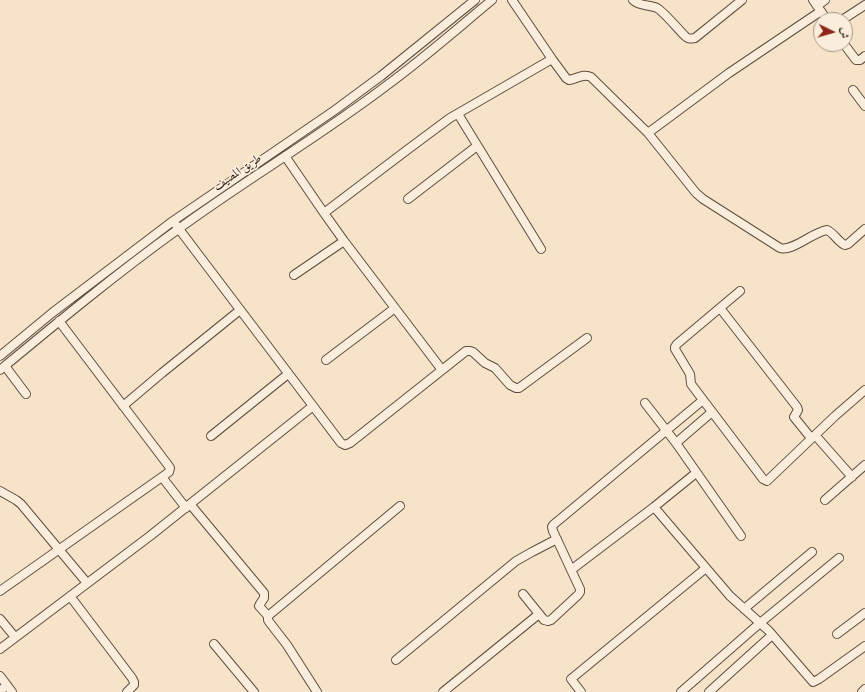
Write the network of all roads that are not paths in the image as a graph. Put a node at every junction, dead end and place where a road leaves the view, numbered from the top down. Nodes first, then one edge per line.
1 (475, 0) edge
2 (492, 0) edge
3 (512, 0) edge
4 (633, 0) edge
5 (742, 0) edge
6 (825, 0) edge
7 (865, 5) edge
8 (817, 6) edge
9 (853, 13) edge
10 (850, 52) edge
11 (865, 56) edge
12 (552, 59) junction
13 (853, 90) dead end
14 (865, 106) edge
15 (458, 114) junction
16 (648, 133) junction
17 (477, 146) junction
18 (285, 156) junction
19 (408, 199) dead end
20 (324, 213) junction
21 (173, 221) junction
22 (178, 229) junction
23 (865, 229) edge
24 (344, 241) junction
25 (541, 249) dead end
26 (294, 275) dead end
27 (740, 292) dead end
28 (395, 308) junction
29 (720, 308) junction
30 (240, 310) junction
31 (59, 321) junction
32 (587, 338) dead end
33 (0, 356) edge
34 (326, 360) dead end
35 (2, 368) edge
36 (442, 370) junction
37 (288, 374) junction
38 (865, 390) edge
39 (26, 394) dead end
40 (703, 400) junction
41 (645, 403) dead end
42 (122, 406) junction
43 (313, 406) junction
44 (712, 412) junction
45 (666, 430) junction
46 (211, 436) dead end
47 (813, 436) junction
48 (676, 443) junction
49 (865, 465) edge
50 (696, 473) junction
51 (852, 477) junction
52 (162, 478) junction
53 (0, 491) edge
54 (825, 500) dead end
55 (188, 506) junction
56 (400, 506) dead end
57 (654, 507) junction
58 (740, 536) dead end
59 (557, 539) junction
60 (59, 549) junction
61 (812, 552) dead end
62 (838, 558) dead end
63 (706, 568) junction
64 (572, 570) junction
65 (87, 583) junction
66 (0, 591) edge
67 (523, 594) dead end
68 (70, 596) junction
69 (744, 609) junction
70 (865, 613) edge
71 (539, 614) junction
72 (268, 616) junction
73 (0, 619) edge
74 (760, 623) junction
75 (837, 634) dead end
76 (772, 635) junction
77 (15, 638) junction
78 (214, 644) dead end
79 (865, 646) edge
80 (0, 649) edge
81 (396, 660) dead end
82 (0, 676) edge
83 (6, 689) edge
84 (865, 689) edge
85 (577, 691) edge
86 (127, 692) edge
87 (254, 692) edge
88 (317, 692) edge
89 (443, 692) edge
90 (681, 692) edge
91 (709, 692) edge
92 (862, 692) edge

1 - 21 street, طريق المصيف
2 - 18 street, طريق المصيف
3 - 12 street
4 - 5 street
6 - 8 street
7 - 9 street
8 - 16 street
10 - 11 street
12 - 15 street
12 - 16 street
13 - 14 street
15 - 17 street
15 - 20 street
16 - 23 street
17 - 19 street
17 - 25 street
18 - 20 street
18 - 22 street, طريق المصيف
20 - 24 street
21 - 22 street
21 - 33 street, طريق المصيف
22 - 30 street
22 - 31 street, طريق المصيف
24 - 26 street
24 - 28 street
27 - 29 street
28 - 34 street
28 - 36 street
29 - 40 street
29 - 47 street
30 - 37 street
30 - 42 street
31 - 35 street, طريق المصيف
31 - 42 street
32 - 36 street
35 - 39 street
36 - 43 street
37 - 43 street
37 - 46 street
38 - 47 street
40 - 44 street
40 - 45 street
41 - 45 street
42 - 52 street
43 - 55 street
44 - 47 street
44 - 48 street
45 - 48 street
45 - 59 street
47 - 51 street
48 - 50 street
49 - 51 street
50 - 57 street
50 - 58 street
51 - 54 street
52 - 55 street
52 - 60 street
53 - 60 street
55 - 65 street
55 - 72 street
56 - 72 street
57 - 63 street
57 - 64 street
59 - 64 street
59 - 81 street
60 - 65 street
60 - 66 street
61 - 69 street
62 - 74 street
63 - 69 street
63 - 85 street
64 - 71 street
65 - 68 street
67 - 71 street
68 - 77 street
68 - 86 street
69 - 74 street
70 - 75 street
71 - 89 street
72 - 88 street
73 - 77 street
74 - 76 street
74 - 90 street
76 - 79 street
76 - 91 street
77 - 80 street
78 - 87 street
82 - 83 street
84 - 92 street

